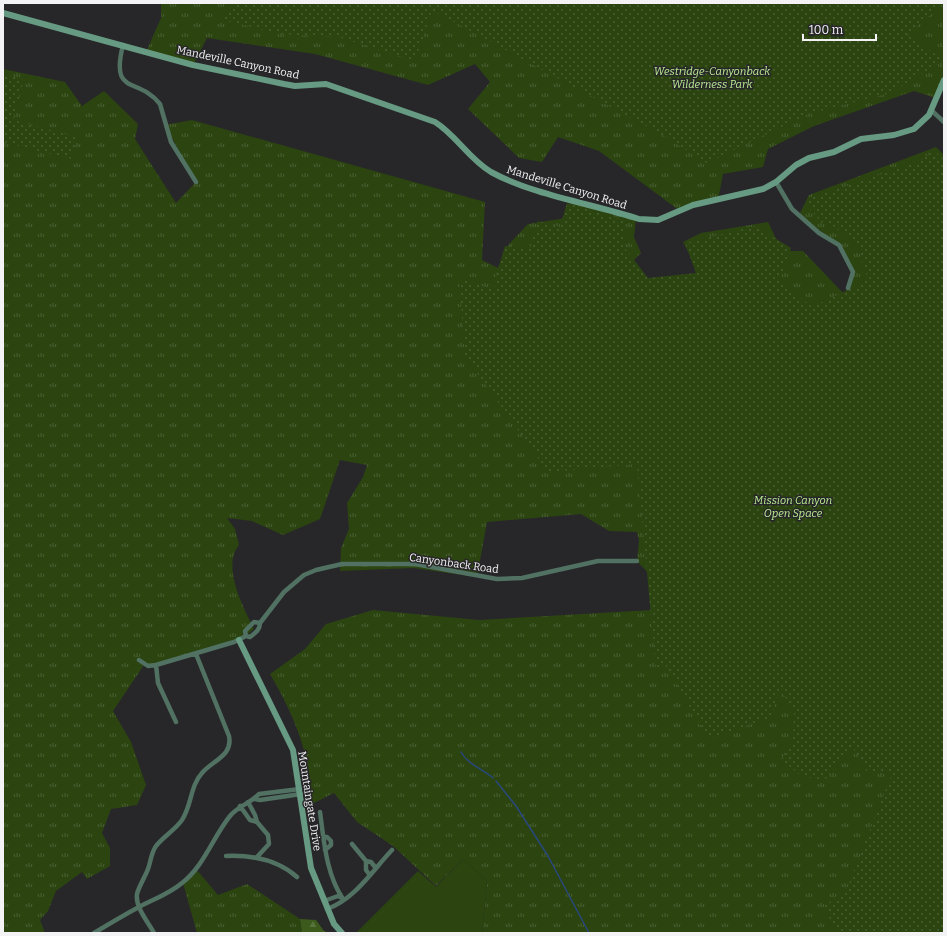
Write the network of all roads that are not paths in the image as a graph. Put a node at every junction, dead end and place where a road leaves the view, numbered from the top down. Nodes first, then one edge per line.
1 (3, 13) edge
2 (123, 45) junction
3 (944, 80) edge
4 (931, 110) junction
5 (944, 122) edge
6 (196, 182) dead end
7 (776, 182) junction
8 (848, 288) dead end
9 (637, 561) dead end
10 (260, 622) junction
11 (250, 636) junction
12 (239, 640) junction
13 (196, 654) junction
14 (139, 660) dead end
15 (156, 665) junction
16 (176, 722) dead end
17 (300, 791) junction
18 (272, 792) junction
19 (273, 798) junction
20 (255, 799) junction
21 (248, 802) junction
22 (240, 806) junction
23 (320, 812) dead end
24 (257, 822) junction
25 (323, 837) junction
26 (352, 844) dead end
27 (325, 850) junction
28 (392, 850) dead end
29 (226, 856) dead end
30 (257, 857) junction
31 (366, 861) junction
32 (375, 867) junction
33 (369, 874) junction
34 (297, 877) dead end
35 (343, 899) junction
36 (324, 901) junction
37 (139, 907) junction
38 (327, 909) junction
39 (334, 924) junction
40 (94, 933) edge
41 (154, 933) edge
42 (335, 933) edge
43 (342, 933) edge

1 - 2 street, Mandeville Canyon Road
2 - 6 street
2 - 7 street, Mandeville Canyon Road
3 - 4 street, Mandeville Canyon Road
4 - 5 street
4 - 7 street, Mandeville Canyon Road
7 - 8 street
9 - 10 street, Canyonback Road
10 - 11 street, Canyonback Road
10 - 11 street
11 - 12 street
12 - 13 street
12 - 17 street, Mountaingate Drive
13 - 15 street
13 - 37 street
14 - 15 street
15 - 16 street
17 - 18 street
17 - 19 street
17 - 36 street, Mountaingate Drive
18 - 19 street
18 - 20 street
19 - 20 street
20 - 21 street
21 - 22 street
21 - 24 street
22 - 24 street
22 - 37 street
23 - 25 street
24 - 30 street
25 - 27 street
25 - 27 street
26 - 31 street
27 - 35 street
28 - 32 street
29 - 30 street
30 - 34 street
31 - 32 street
31 - 33 street
32 - 33 street
33 - 35 street
35 - 36 street
35 - 38 street
36 - 38 street, Mountaingate Drive
37 - 40 street
37 - 41 street
38 - 39 street, Mountaingate Drive
39 - 42 street, Mountaingate Drive
39 - 43 street, Mountaingate Drive

